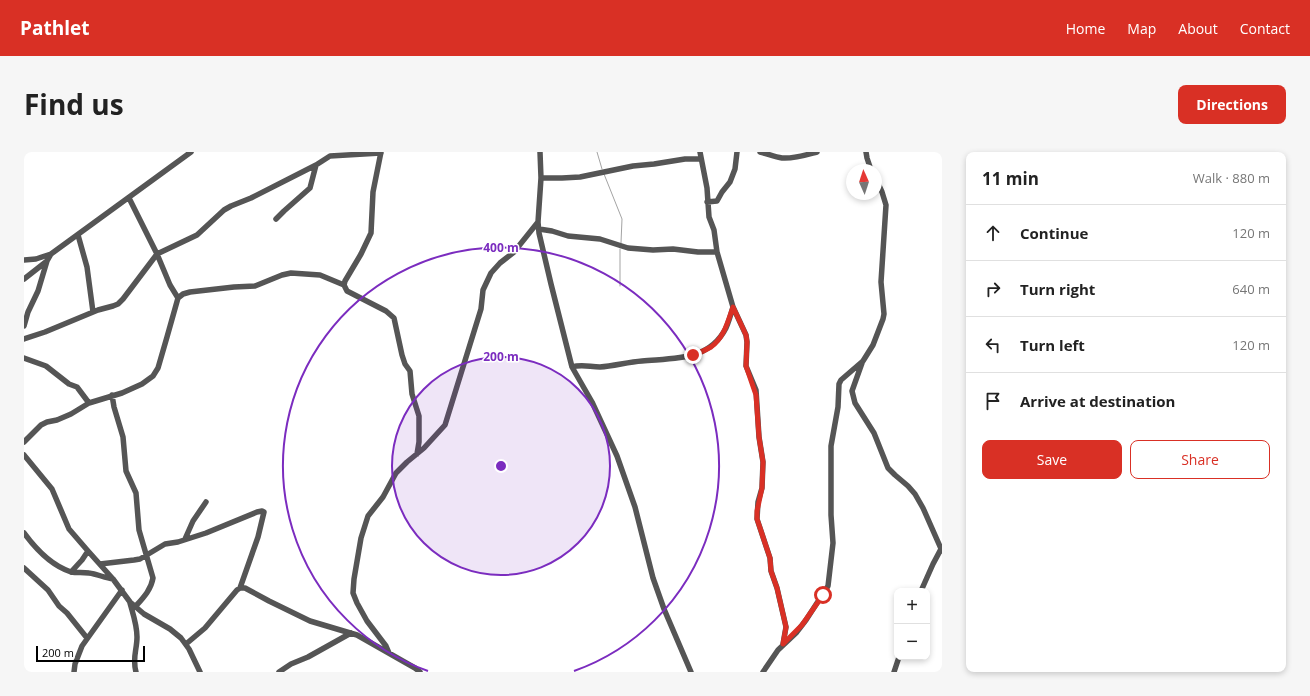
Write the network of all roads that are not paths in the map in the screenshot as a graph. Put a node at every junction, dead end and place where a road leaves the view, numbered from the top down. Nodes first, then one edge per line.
1 (190, 152) edge
2 (381, 152) edge
3 (540, 152) edge
4 (700, 152) edge
5 (737, 152) edge
6 (760, 152) edge
7 (817, 152) edge
8 (866, 152) edge
9 (701, 159) junction
10 (869, 164) edge
11 (316, 165) junction
12 (541, 178) junction
13 (882, 192) edge
14 (129, 198) junction
15 (707, 202) junction
16 (276, 219) dead end
17 (538, 222) junction
18 (539, 229) junction
19 (78, 235) junction
20 (717, 252) junction
21 (51, 254) junction
22 (157, 254) junction
23 (47, 261) junction
24 (25, 262) edge
25 (24, 279) edge
26 (344, 285) junction
27 (178, 298) junction
28 (733, 307) junction
29 (93, 312) junction
30 (24, 326) edge
31 (24, 339) edge
32 (24, 358) edge
33 (863, 361) junction
34 (572, 367) junction
35 (112, 395) junction
36 (89, 403) junction
37 (24, 442) edge
38 (417, 454) junction
39 (24, 455) edge
40 (206, 502) dead end
41 (24, 533) edge
42 (185, 540) junction
43 (942, 549) edge
44 (88, 551) junction
45 (146, 555) junction
46 (100, 564) junction
47 (24, 568) edge
48 (71, 572) junction
49 (113, 579) junction
50 (240, 588) junction
51 (922, 588) edge
52 (122, 590) junction
53 (130, 602) junction
54 (135, 607) junction
55 (351, 633) junction
56 (87, 638) junction
57 (186, 644) junction
58 (783, 644) junction
59 (389, 653) junction
60 (898, 660) edge
61 (74, 672) edge
62 (136, 672) edge
63 (200, 672) edge
64 (279, 672) edge
65 (420, 672) edge
66 (691, 672) edge
67 (763, 672) edge
68 (894, 672) edge

1 - 14 street
2 - 11 street
2 - 26 street
3 - 12 street
4 - 9 street
5 - 15 street
6 - 7 street
8 - 10 street
9 - 12 street
9 - 15 street
11 - 16 street
11 - 22 street
12 - 17 street
13 - 33 street
14 - 19 street
14 - 22 street
15 - 20 street
17 - 18 street
17 - 38 street
18 - 20 street
18 - 34 street
19 - 21 street
19 - 29 street
20 - 28 street
21 - 23 street
21 - 24 street
22 - 27 street
22 - 29 street
23 - 25 street
23 - 30 street
26 - 27 street
26 - 38 street
27 - 35 street
28 - 34 street
28 - 58 street
29 - 31 street
32 - 36 street
33 - 43 street
33 - 58 street
34 - 66 street
35 - 36 street
35 - 45 street
36 - 37 street
38 - 59 street
39 - 44 street
40 - 42 street
41 - 48 street
42 - 45 street
42 - 50 street
43 - 51 street
44 - 46 street
44 - 48 street
45 - 46 street
45 - 54 street
46 - 49 street
47 - 56 street
48 - 49 street
49 - 52 street
50 - 55 street
50 - 57 street
52 - 53 street
52 - 56 street
53 - 54 street
53 - 62 street
54 - 57 street
55 - 59 street
55 - 64 street
56 - 61 street
57 - 63 street
58 - 67 street
59 - 65 street
60 - 68 street

